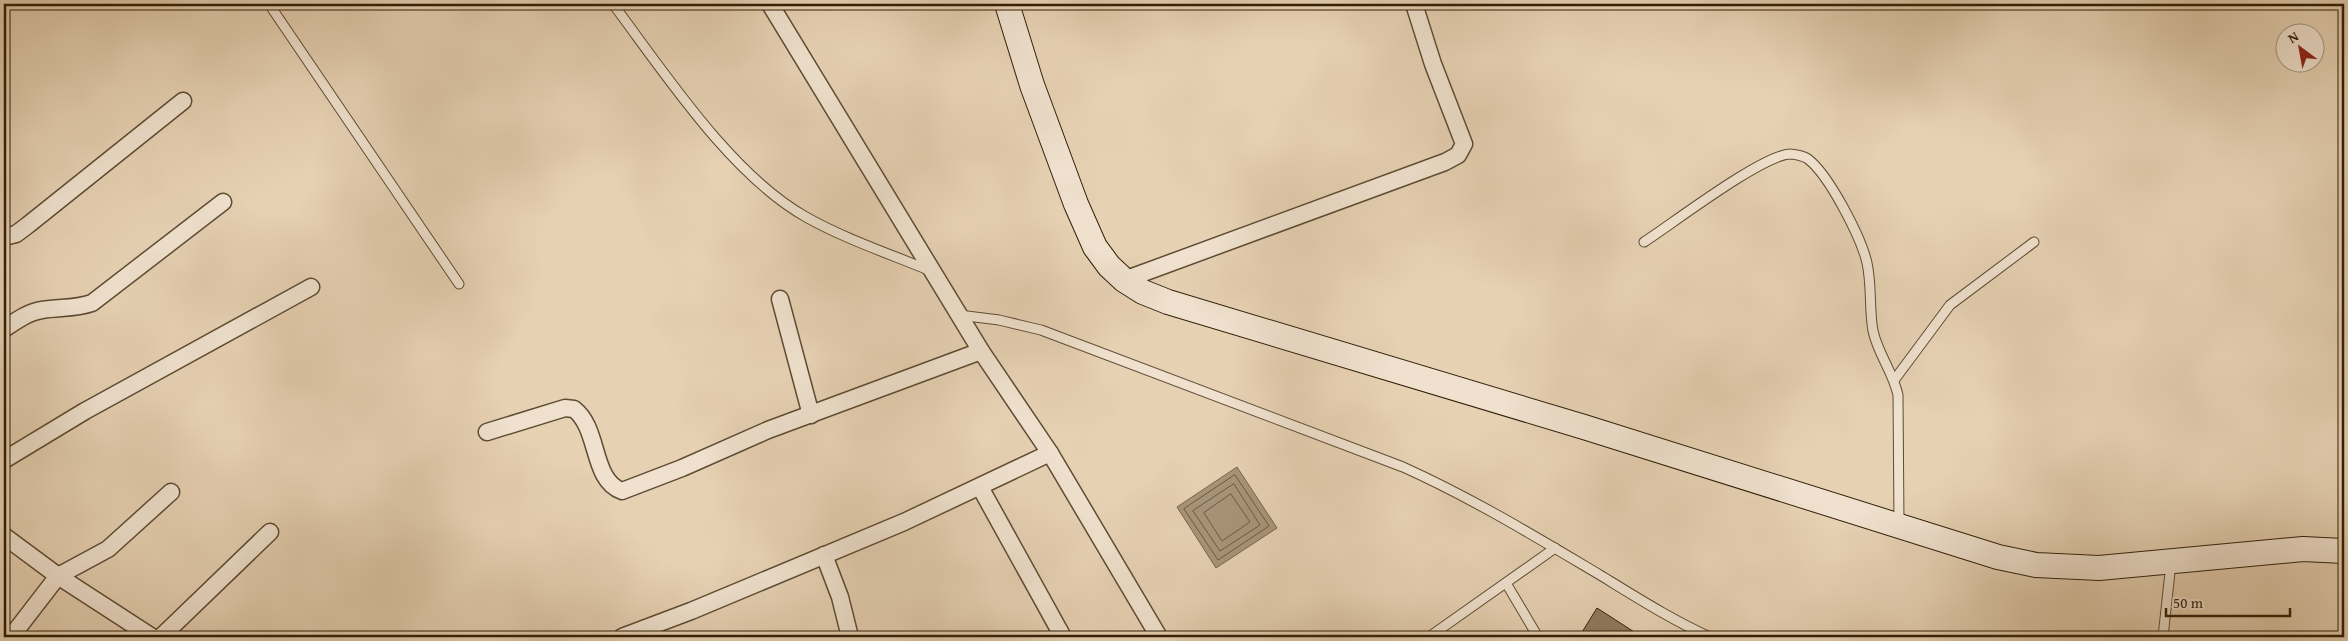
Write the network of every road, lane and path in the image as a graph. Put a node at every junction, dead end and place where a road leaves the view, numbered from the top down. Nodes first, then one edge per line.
1 (269, 4) edge
2 (613, 4) edge
3 (770, 4) edge
4 (1007, 4) edge
5 (1414, 4) edge
6 (182, 101) dead end
7 (223, 202) dead end
8 (4, 237) edge
9 (1644, 242) dead end
10 (2034, 242) dead end
11 (932, 271) junction
12 (1124, 280) junction
13 (459, 284) dead end
14 (311, 287) dead end
15 (780, 299) dead end
16 (959, 315) junction
17 (4, 329) edge
18 (981, 351) junction
19 (1894, 379) junction
20 (811, 415) junction
21 (487, 432) dead end
22 (1050, 453) junction
23 (4, 460) edge
24 (980, 487) junction
25 (171, 492) dead end
26 (1899, 526) junction
27 (270, 532) dead end
28 (4, 536) edge
29 (1555, 548) junction
30 (2344, 550) edge
31 (824, 555) junction
32 (2171, 561) junction
33 (58, 576) junction
34 (1506, 583) junction
35 (1705, 636) edge
36 (11, 637) edge
37 (152, 637) edge
38 (161, 637) edge
39 (622, 637) edge
40 (850, 637) edge
41 (1062, 637) edge
42 (1159, 637) edge
43 (1429, 637) edge
44 (1538, 637) edge
45 (2163, 637) edge

1 - 13 lane
2 - 11 lane
3 - 11 street
4 - 12 street
5 - 12 street
6 - 8 street
7 - 17 street
9 - 19 lane
10 - 19 lane
11 - 16 street
12 - 26 street
14 - 23 street
15 - 20 street
16 - 18 street
16 - 29 lane
18 - 20 street
18 - 22 street
19 - 26 lane
20 - 21 street
22 - 24 street
22 - 42 street
24 - 31 street
24 - 41 street
25 - 33 street
26 - 32 street
27 - 38 street
28 - 33 street
29 - 34 lane
29 - 35 lane
30 - 32 street
31 - 39 street
31 - 40 street
32 - 45 lane
33 - 36 street
33 - 37 street
34 - 43 lane
34 - 44 lane

